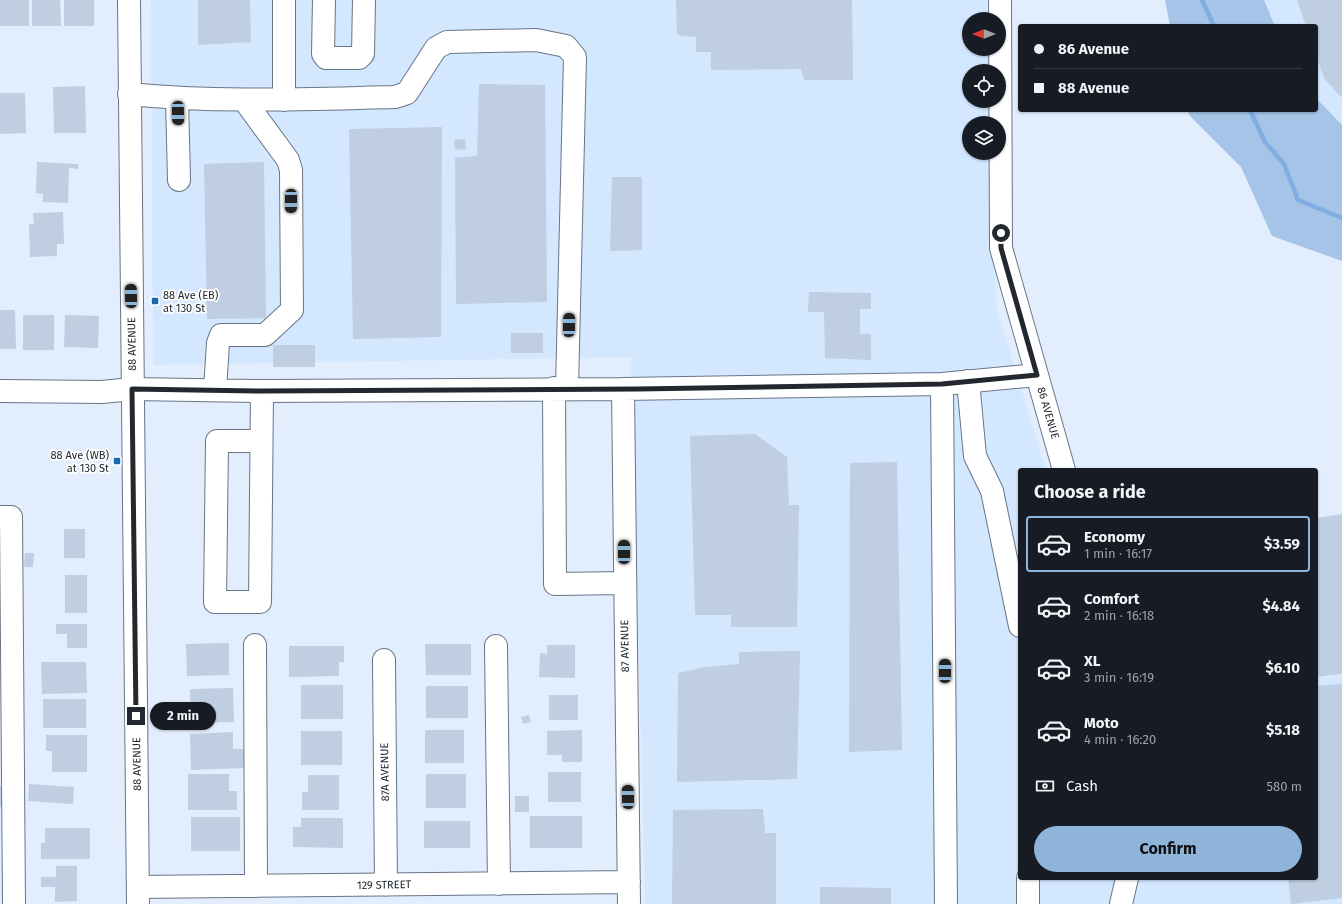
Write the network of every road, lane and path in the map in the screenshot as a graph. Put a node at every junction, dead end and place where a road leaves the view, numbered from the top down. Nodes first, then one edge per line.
1 (129, 0) edge
2 (284, 0) edge
3 (324, 0) edge
4 (364, 0) edge
5 (1000, 0) edge
6 (129, 94) junction
7 (178, 99) junction
8 (244, 100) junction
9 (284, 100) junction
10 (179, 180) dead end
11 (1037, 375) junction
12 (968, 381) junction
13 (942, 384) junction
14 (561, 388) junction
15 (132, 389) junction
16 (623, 389) junction
17 (216, 390) junction
18 (0, 391) edge
19 (262, 391) junction
20 (261, 441) junction
21 (1063, 468) edge
22 (0, 517) edge
23 (624, 583) junction
24 (1018, 616) edge
25 (255, 645) dead end
26 (496, 646) dead end
27 (384, 660) dead end
28 (1028, 880) edge
29 (1127, 880) edge
30 (629, 882) junction
31 (386, 884) junction
32 (499, 884) junction
33 (256, 886) junction
34 (138, 896) edge
35 (14, 904) edge
36 (629, 904) edge
37 (946, 904) edge
38 (1028, 904) edge
39 (1121, 904) edge

1 - 6 street, 88 AVENUE
2 - 9 street
3 - 4 street
5 - 11 street, 86 AVENUE
6 - 7 street
6 - 15 street, 88 AVENUE
7 - 8 street
7 - 10 street
8 - 9 street
8 - 17 street
9 - 14 street
11 - 12 street
11 - 21 street, 86 AVENUE
12 - 13 street
12 - 24 street
13 - 16 street
13 - 37 street
14 - 16 street
14 - 19 street
14 - 23 street
15 - 17 street
15 - 18 street
15 - 34 street, 88 AVENUE
16 - 23 street, 87 AVENUE
17 - 19 street
19 - 20 street
20 - 20 street
22 - 35 street
23 - 30 street, 87 AVENUE
25 - 33 street
26 - 32 street
27 - 31 street, 87A AVENUE
28 - 38 street
29 - 39 street
30 - 32 street, 129 STREET
30 - 36 street, 87 AVENUE
31 - 32 street, 129 STREET
31 - 33 street, 129 STREET
33 - 34 street, 129 STREET

